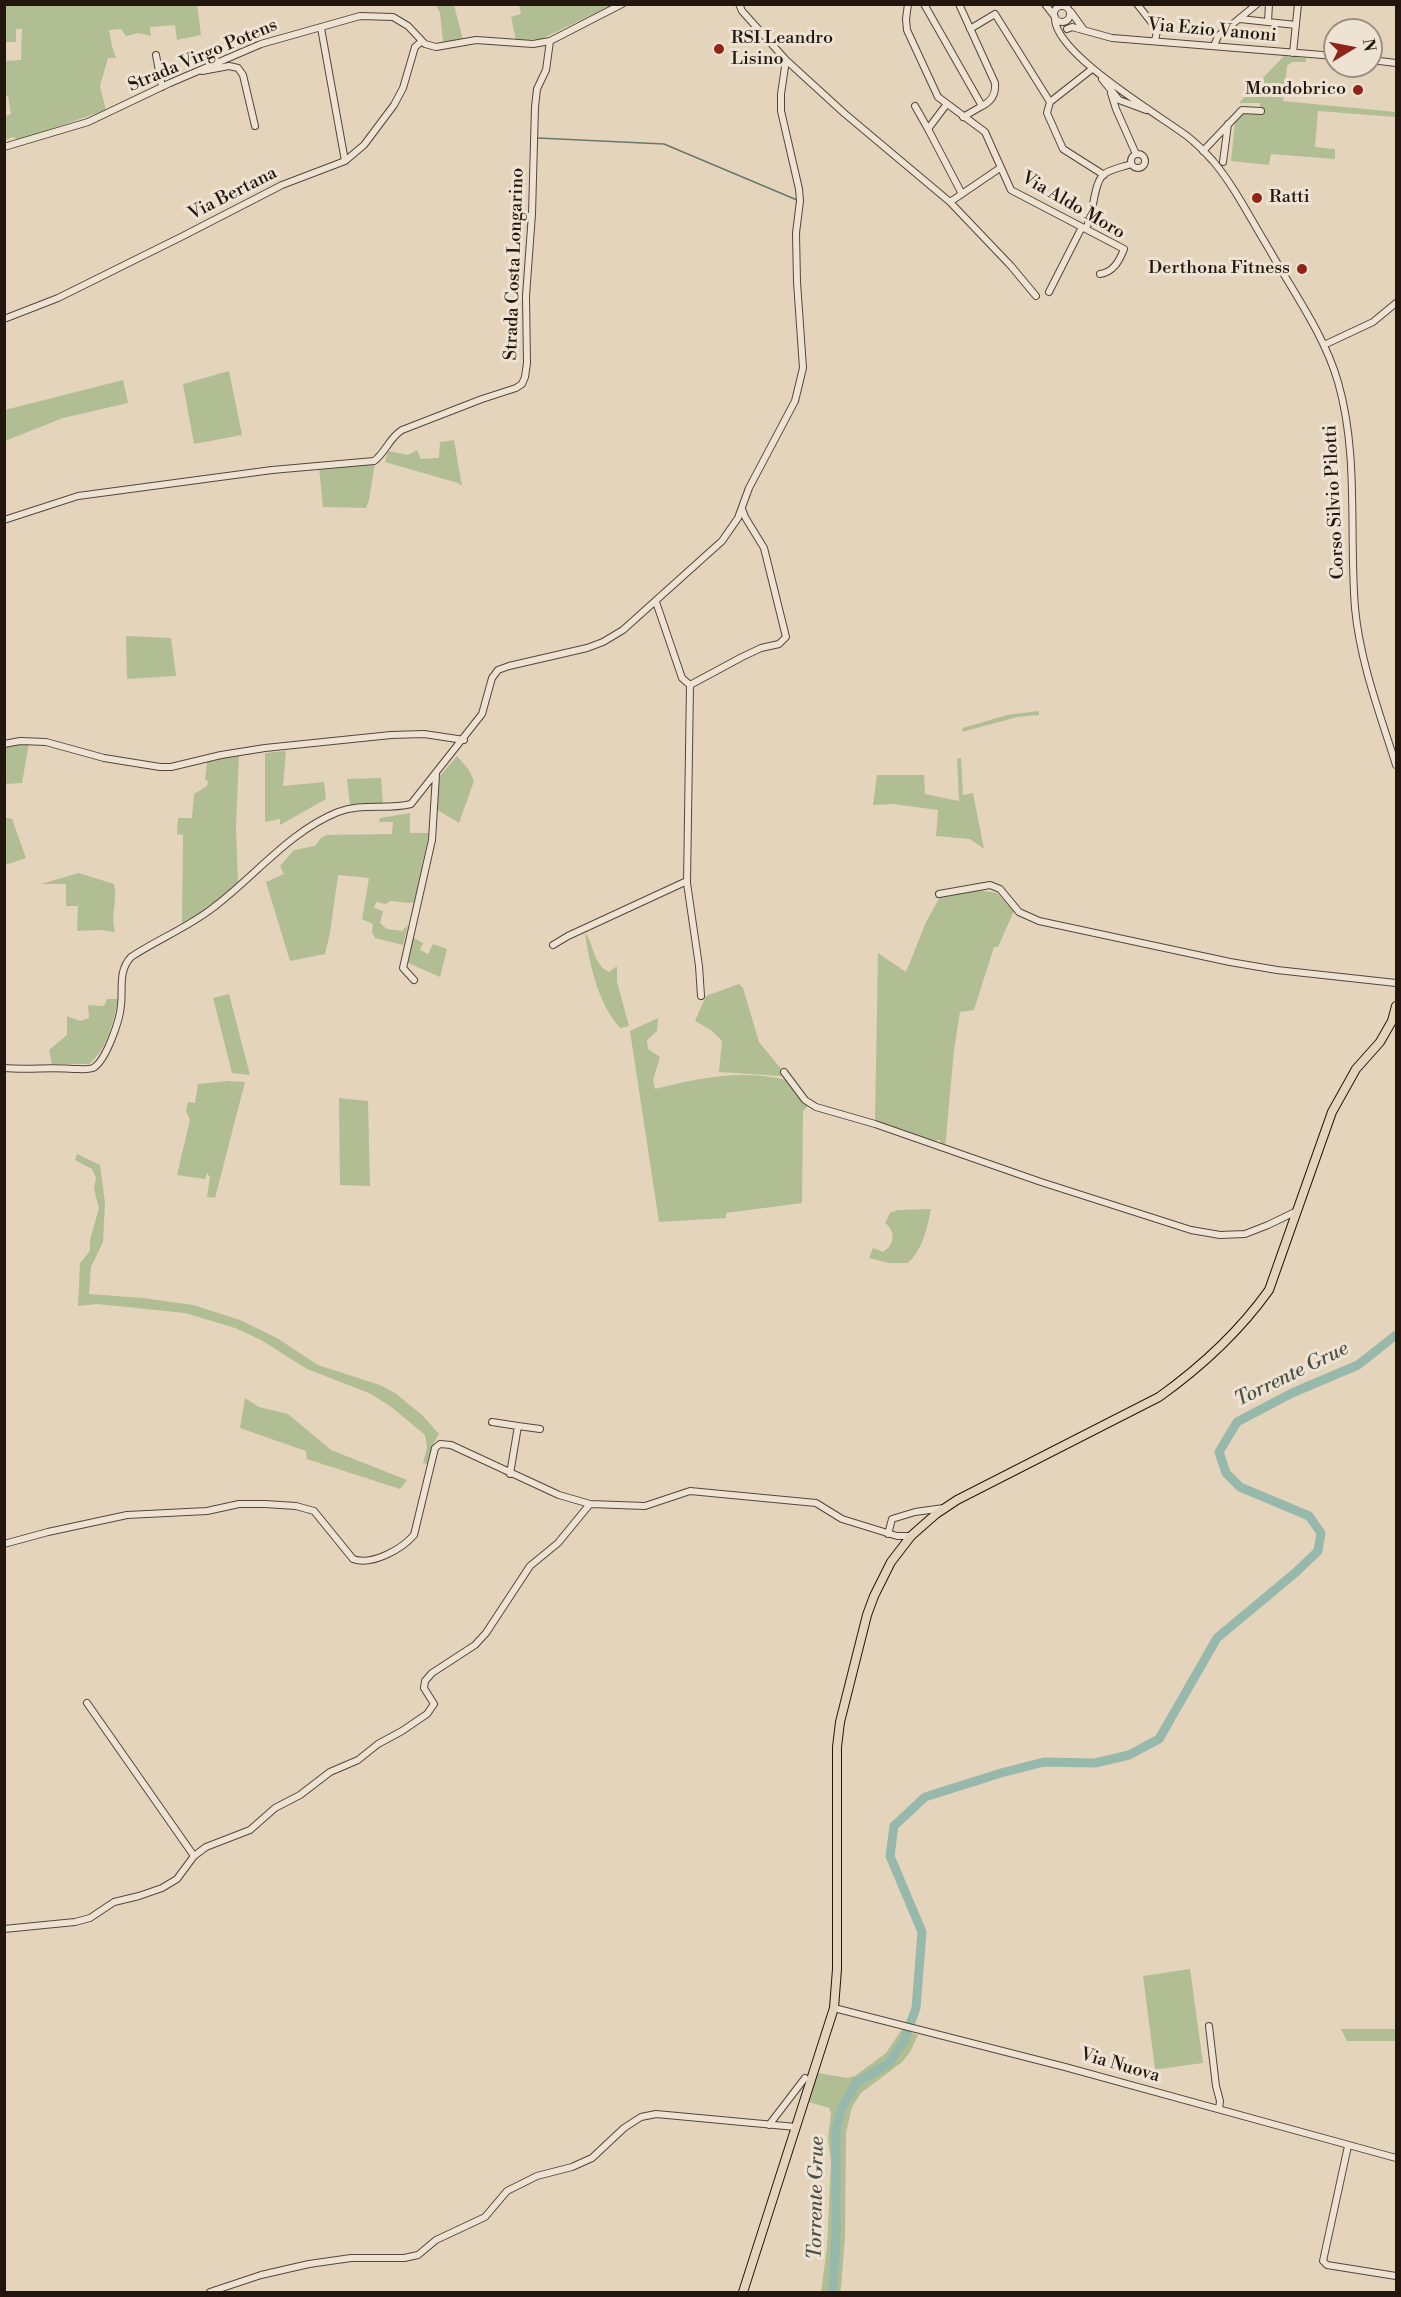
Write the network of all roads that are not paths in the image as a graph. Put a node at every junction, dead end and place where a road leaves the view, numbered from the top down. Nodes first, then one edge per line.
1 (622, 4) edge
2 (739, 4) edge
3 (908, 4) edge
4 (924, 4) edge
5 (959, 4) edge
6 (1045, 4) edge
7 (1137, 4) edge
8 (1257, 4) edge
9 (1269, 4) edge
10 (1298, 4) edge
11 (1069, 7) edge
12 (1055, 17) junction
13 (1069, 19) junction
14 (1240, 19) junction
15 (1269, 22) junction
16 (1296, 25) junction
17 (321, 28) junction
18 (970, 29) junction
19 (1067, 29) junction
20 (1087, 33) junction
21 (422, 41) junction
22 (550, 41) junction
23 (1155, 41) junction
24 (1214, 46) junction
25 (1070, 47) junction
26 (1293, 53) junction
27 (156, 55) dead end
28 (1323, 55) edge
29 (786, 60) junction
30 (1092, 69) junction
31 (199, 71) junction
32 (1100, 75) junction
33 (162, 87) junction
34 (1124, 92) junction
35 (1114, 95) junction
36 (1050, 102) junction
37 (1125, 102) junction
38 (946, 105) junction
39 (915, 106) dead end
40 (982, 106) junction
41 (1261, 111) dead end
42 (1155, 113) junction
43 (1118, 115) junction
44 (963, 117) junction
45 (1228, 124) junction
46 (255, 126) dead end
47 (928, 129) junction
48 (4, 147) edge
49 (1203, 151) junction
50 (1136, 154) junction
51 (345, 161) junction
52 (1223, 162) dead end
53 (1131, 164) junction
54 (1000, 168) junction
55 (1104, 175) junction
56 (962, 194) junction
57 (950, 202) junction
58 (1084, 228) junction
59 (1100, 274) dead end
60 (1049, 292) dead end
61 (1036, 296) dead end
62 (1396, 303) edge
63 (4, 319) edge
64 (1324, 345) junction
65 (742, 509) junction
66 (4, 520) edge
67 (656, 602) junction
68 (690, 685) junction
69 (464, 740) junction
70 (4, 744) edge
71 (1396, 765) edge
72 (436, 775) junction
73 (687, 881) junction
74 (939, 894) dead end
75 (553, 945) dead end
76 (414, 980) dead end
77 (1396, 983) edge
78 (700, 996) dead end
79 (1396, 1006) edge
80 (4, 1068) edge
81 (784, 1072) dead end
82 (1298, 1210) junction
83 (492, 1422) dead end
84 (518, 1426) junction
85 (540, 1429) dead end
86 (510, 1474) junction
87 (590, 1504) junction
88 (945, 1508) junction
89 (888, 1534) junction
90 (911, 1536) junction
91 (4, 1544) edge
92 (87, 1703) dead end
93 (194, 1856) junction
94 (4, 1929) edge
95 (834, 2008) junction
96 (1209, 2026) dead end
97 (805, 2078) dead end
98 (1219, 2109) junction
99 (769, 2125) junction
100 (796, 2127) junction
101 (1348, 2146) junction
102 (1396, 2158) edge
103 (1396, 2276) edge
104 (210, 2292) edge
105 (743, 2292) edge

1 - 22 street
2 - 29 street
3 - 38 street, Via Aldo Moro
4 - 40 street
5 - 18 street
6 - 12 street, Corso Silvio Pilotti
7 - 23 street
8 - 14 street
9 - 15 street
10 - 16 street
11 - 12 street
11 - 13 street
11 - 20 street
12 - 13 street
12 - 25 street, Corso Silvio Pilotti
13 - 19 street
14 - 15 street
14 - 24 street
15 - 16 street
16 - 26 street
17 - 21 street, Strada Virgo Potens
17 - 31 street, Strada Virgo Potens
17 - 51 street
18 - 36 street
18 - 40 street
19 - 20 street, Via Ezio Vanoni
19 - 25 street
20 - 23 street, Via Ezio Vanoni
21 - 22 street
21 - 51 street, Via Bertana
22 - 66 street, Strada Costa Longarino
23 - 24 street, Via Ezio Vanoni
24 - 26 street, Via Ezio Vanoni
25 - 30 street, Corso Silvio Pilotti
26 - 28 street, Via Ezio Vanoni
27 - 33 street
29 - 57 street
29 - 65 street
30 - 32 street, Corso Silvio Pilotti
30 - 36 street
31 - 33 street, Strada Virgo Potens
31 - 46 street
32 - 34 street, Corso Silvio Pilotti
32 - 35 street, Corso Silvio Pilotti
33 - 48 street, Strada Virgo Potens
34 - 35 street
34 - 37 street
34 - 42 street, Corso Silvio Pilotti
35 - 37 street, Corso Silvio Pilotti
35 - 43 street
36 - 55 street
37 - 42 street, Corso Silvio Pilotti
37 - 43 street
38 - 44 street, Via Aldo Moro
38 - 47 street
39 - 47 street
40 - 44 street
41 - 45 street
42 - 49 street, Corso Silvio Pilotti
43 - 50 street
44 - 54 street, Via Aldo Moro
45 - 49 street
45 - 52 street
47 - 56 street
49 - 64 street, Corso Silvio Pilotti
50 - 53 street
50 - 53 street
51 - 63 street, Via Bertana
53 - 55 street
54 - 56 street
54 - 58 street, Via Aldo Moro
55 - 58 street
56 - 57 street
57 - 61 street
58 - 59 street, Via Aldo Moro
58 - 60 street
62 - 64 street
64 - 71 street, Corso Silvio Pilotti
65 - 67 street
65 - 68 street
67 - 68 street
67 - 69 street
68 - 73 street
69 - 70 street
69 - 72 street
72 - 76 street
72 - 80 street
73 - 75 street
73 - 78 street
74 - 77 street
79 - 82 main road
81 - 82 street
82 - 88 main road
83 - 84 street
84 - 85 street
84 - 86 street
86 - 87 street
86 - 91 street
87 - 89 street
87 - 93 street
88 - 89 street
88 - 90 main road
89 - 90 street
90 - 95 main road
92 - 93 street
93 - 94 street
95 - 98 street, Via Nuova
95 - 100 main road
96 - 98 street
97 - 99 street
98 - 101 street, Via Nuova
99 - 100 street
99 - 104 street
100 - 105 main road
101 - 102 street, Via Nuova
101 - 103 street

